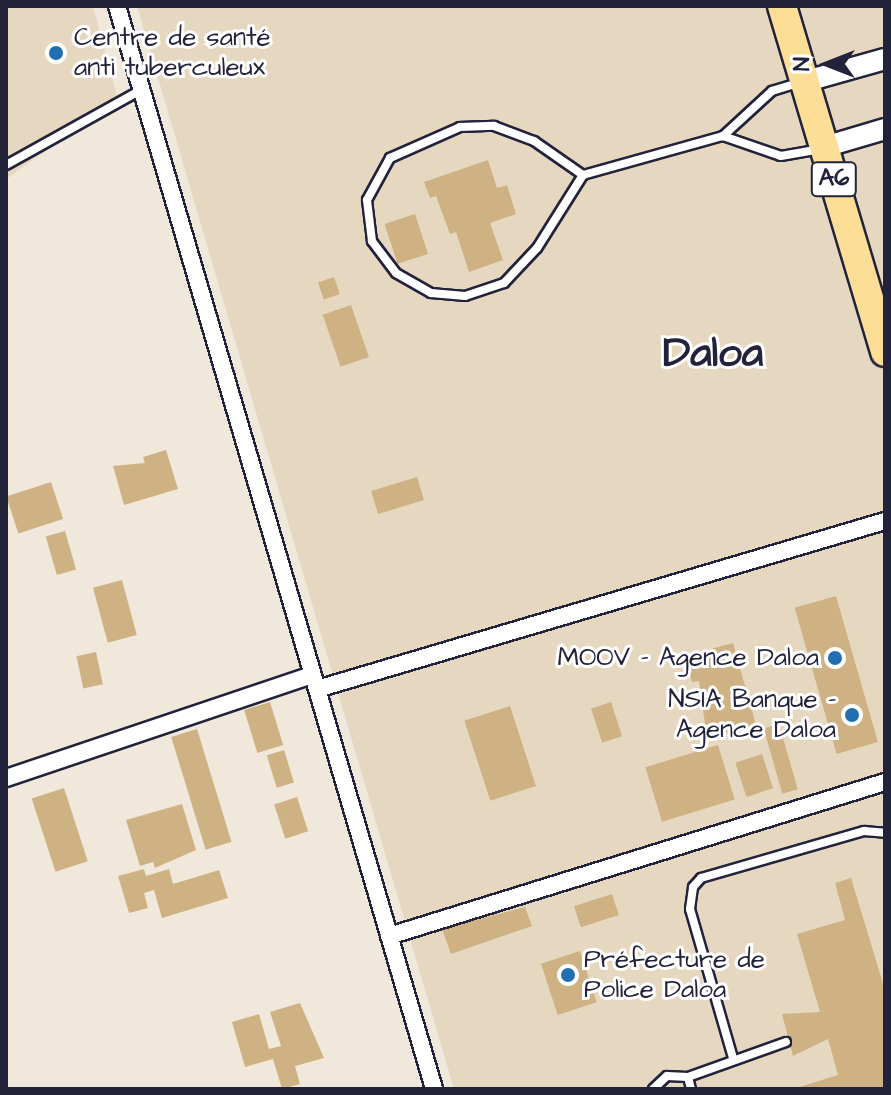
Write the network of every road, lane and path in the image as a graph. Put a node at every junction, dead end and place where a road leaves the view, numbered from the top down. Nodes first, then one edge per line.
1 (117, 6) edge
2 (782, 6) edge
3 (885, 59) edge
4 (803, 82) junction
5 (141, 90) junction
6 (885, 129) edge
7 (723, 136) junction
8 (824, 147) junction
9 (6, 165) edge
10 (583, 175) junction
11 (885, 352) edge
12 (885, 521) edge
13 (314, 682) junction
14 (6, 778) edge
15 (885, 782) edge
16 (885, 833) edge
17 (389, 936) junction
18 (786, 1042) dead end
19 (733, 1058) junction
20 (688, 1077) junction
21 (434, 1089) edge
22 (653, 1089) edge
23 (691, 1089) edge

1 - 5 street
2 - 4 highway, A6
3 - 4 street
4 - 7 lane
4 - 8 highway, A6
5 - 9 lane
5 - 13 street
6 - 8 street
7 - 8 lane
7 - 10 lane
8 - 11 highway, A6
10 - 10 lane
12 - 13 street
13 - 14 street
13 - 17 street
15 - 17 street
16 - 19 lane
17 - 21 street
18 - 19 lane
19 - 20 lane
20 - 22 lane
20 - 23 lane

